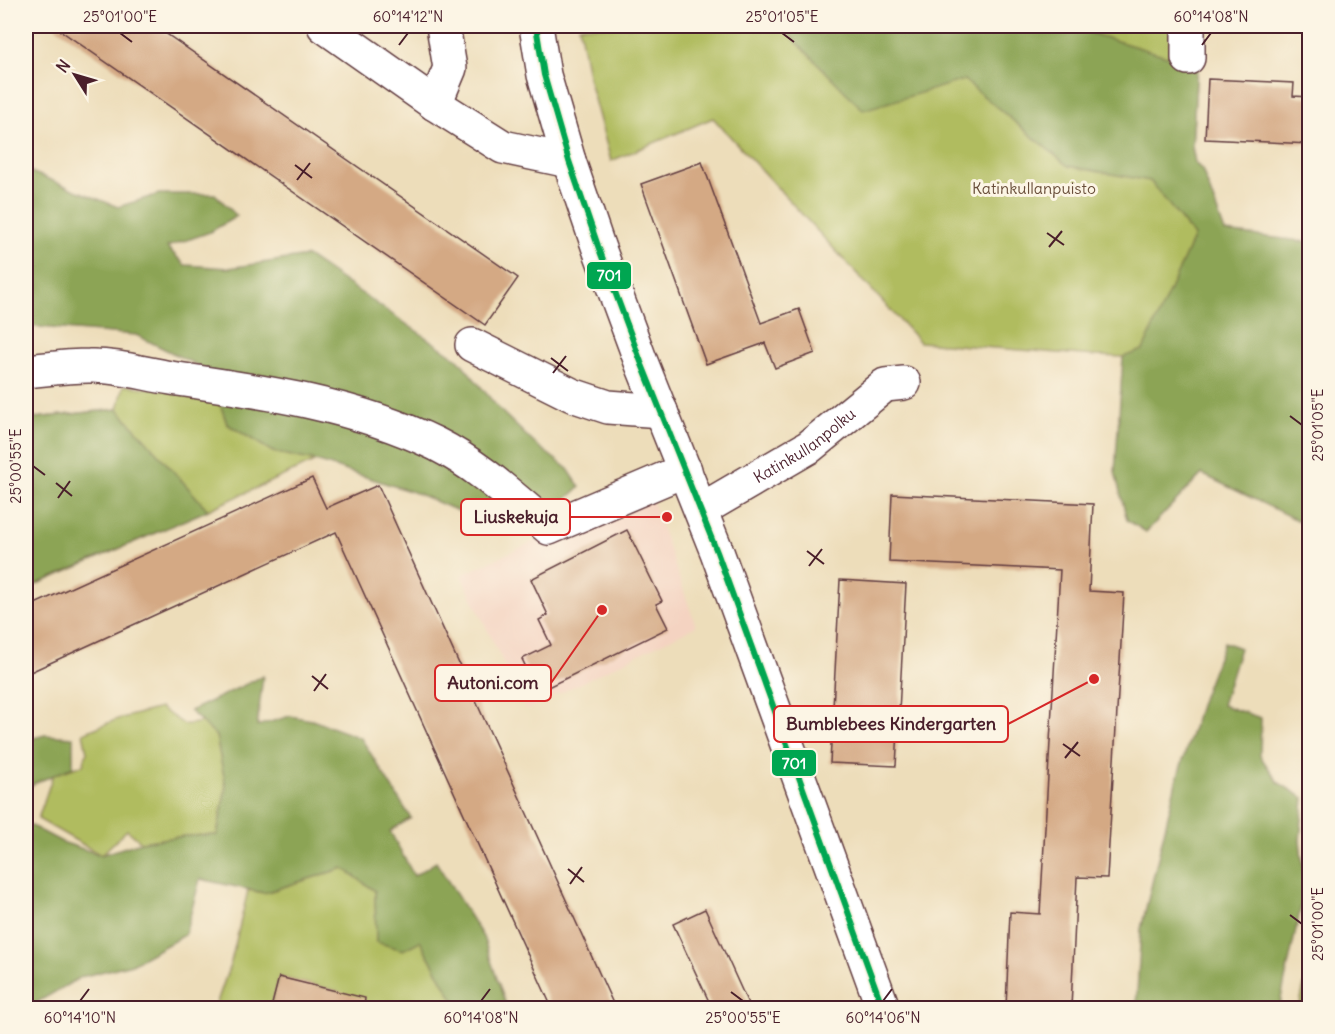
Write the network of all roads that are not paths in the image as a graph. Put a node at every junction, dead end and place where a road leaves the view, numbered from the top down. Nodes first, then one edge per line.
1 (324, 26) edge
2 (443, 26) edge
3 (536, 26) edge
4 (1188, 26) edge
5 (1188, 58) dead end
6 (435, 104) junction
7 (569, 161) junction
8 (472, 345) dead end
9 (26, 371) edge
10 (904, 383) dead end
11 (661, 411) junction
12 (685, 470) junction
13 (701, 510) junction
14 (883, 1008) edge

1 - 6 street
2 - 6 street
3 - 7 street
4 - 5 street
6 - 7 street
7 - 11 street
8 - 11 street
9 - 12 street
10 - 13 street, Katinkullanpolku
11 - 12 street
12 - 13 street
13 - 14 street

